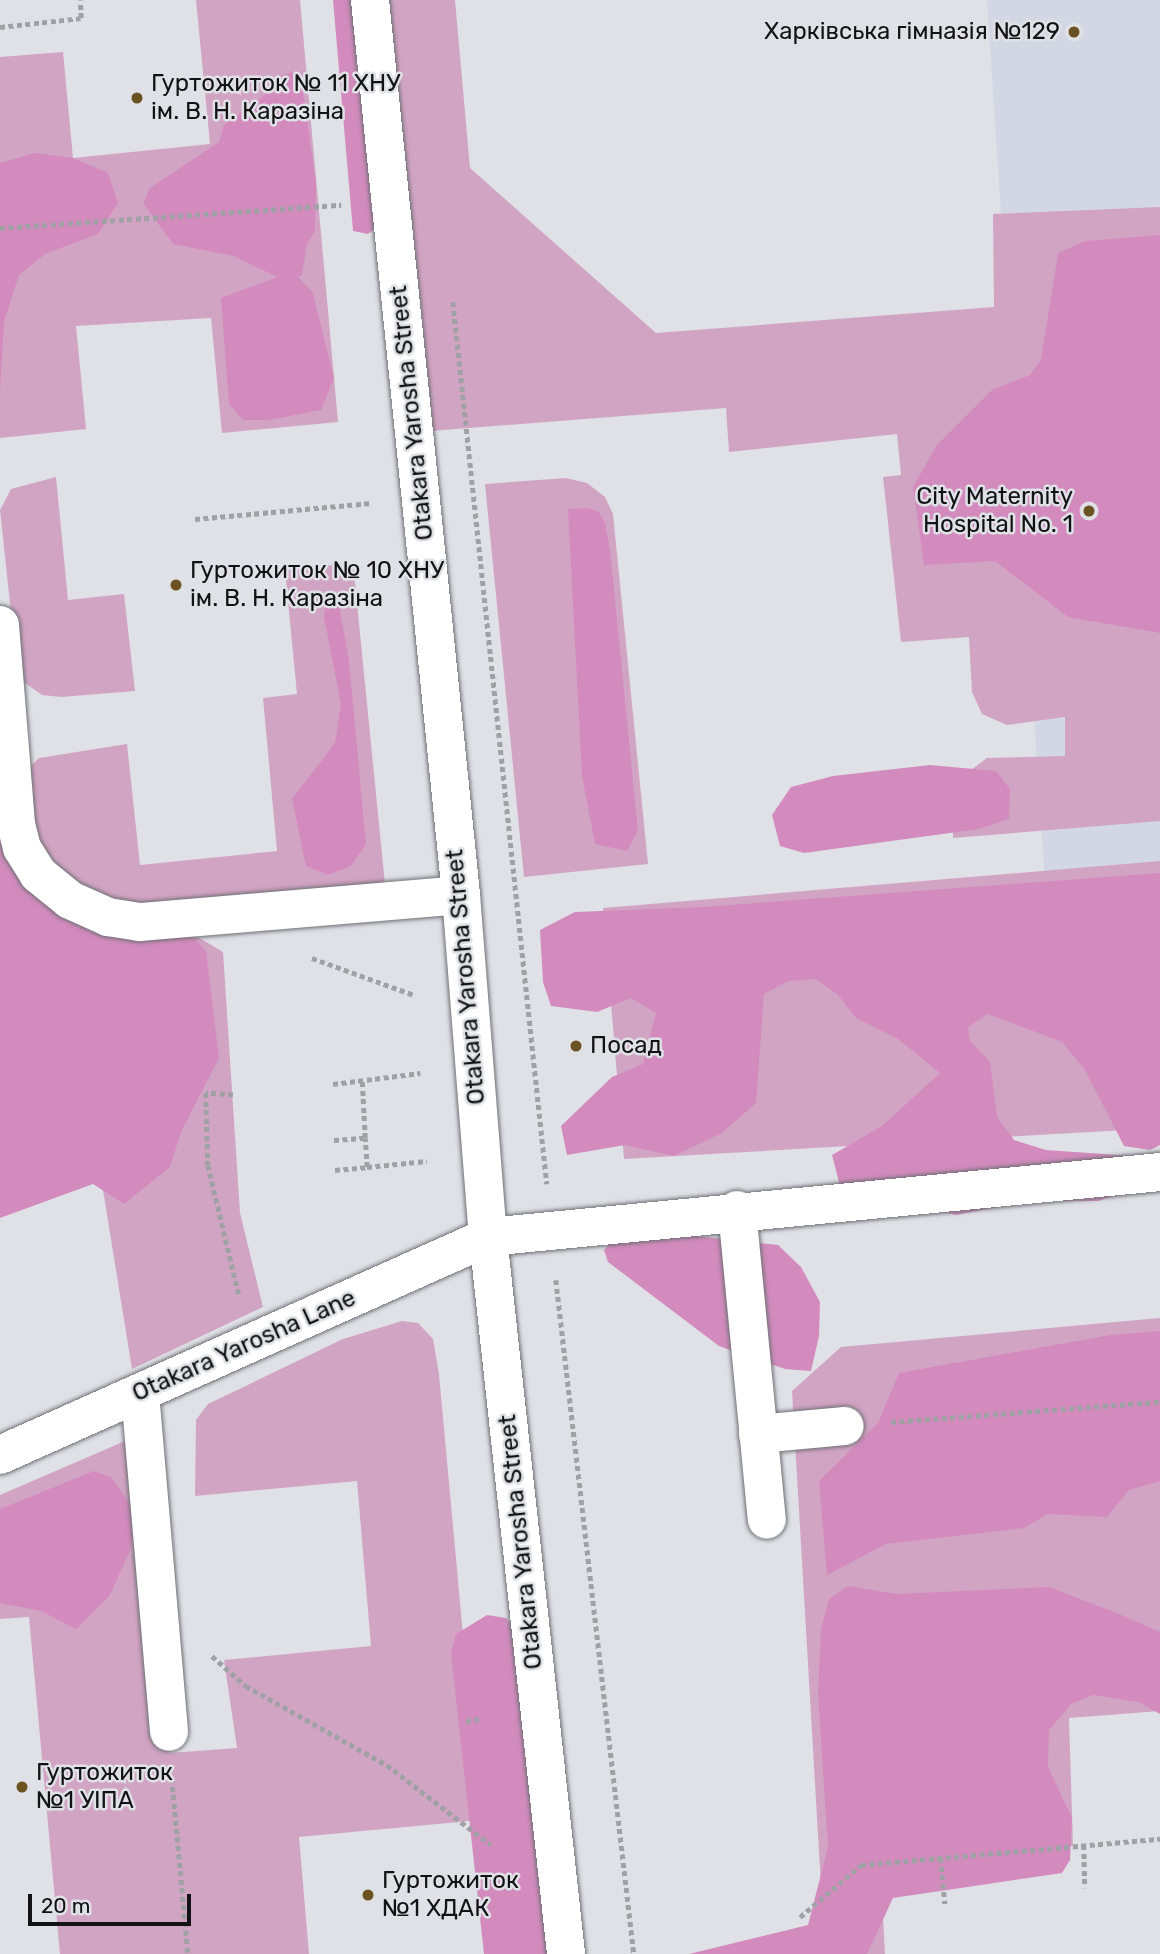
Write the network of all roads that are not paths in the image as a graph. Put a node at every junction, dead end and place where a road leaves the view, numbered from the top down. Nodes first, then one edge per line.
1 (370, 0) edge
2 (0, 625) edge
3 (461, 895) junction
4 (1160, 1172) edge
5 (737, 1210) junction
6 (488, 1237) junction
7 (140, 1393) junction
8 (845, 1426) road end
9 (758, 1434) junction
10 (0, 1455) edge
11 (767, 1520) dead end
12 (169, 1732) road end
13 (566, 1954) edge

1 - 3 street, Otakara Yarosha Street
2 - 3 street
3 - 6 street, Otakara Yarosha Street
4 - 5 street, Otakara Yarosha Lane
5 - 6 street, Otakara Yarosha Lane
5 - 9 street
6 - 7 street, Otakara Yarosha Lane
6 - 13 street, Otakara Yarosha Street
7 - 10 street, Otakara Yarosha Lane
7 - 12 street
8 - 9 street
9 - 11 street

